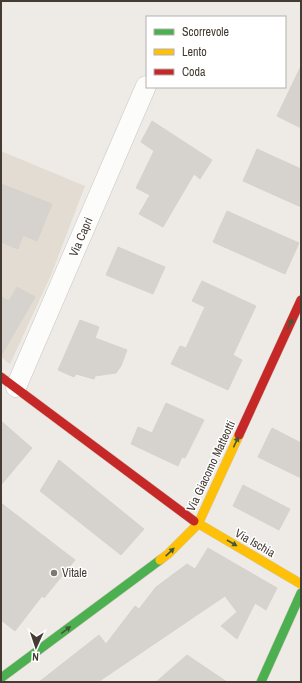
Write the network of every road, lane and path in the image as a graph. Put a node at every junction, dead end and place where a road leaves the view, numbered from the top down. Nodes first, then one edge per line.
1 (146, 86) dead end
2 (301, 300) edge
3 (8, 382) edge
4 (198, 524) junction
5 (301, 584) edge
6 (301, 593) edge
7 (1, 678) edge
8 (261, 682) edge

1 - 3 street, Via Capri
4 -> 2 street, Via Giacomo Matteotti
3 - 4 street, Via Capri
4 -> 5 street, Via Ischia
7 -> 4 street, Via Giacomo Matteotti
6 - 8 street

